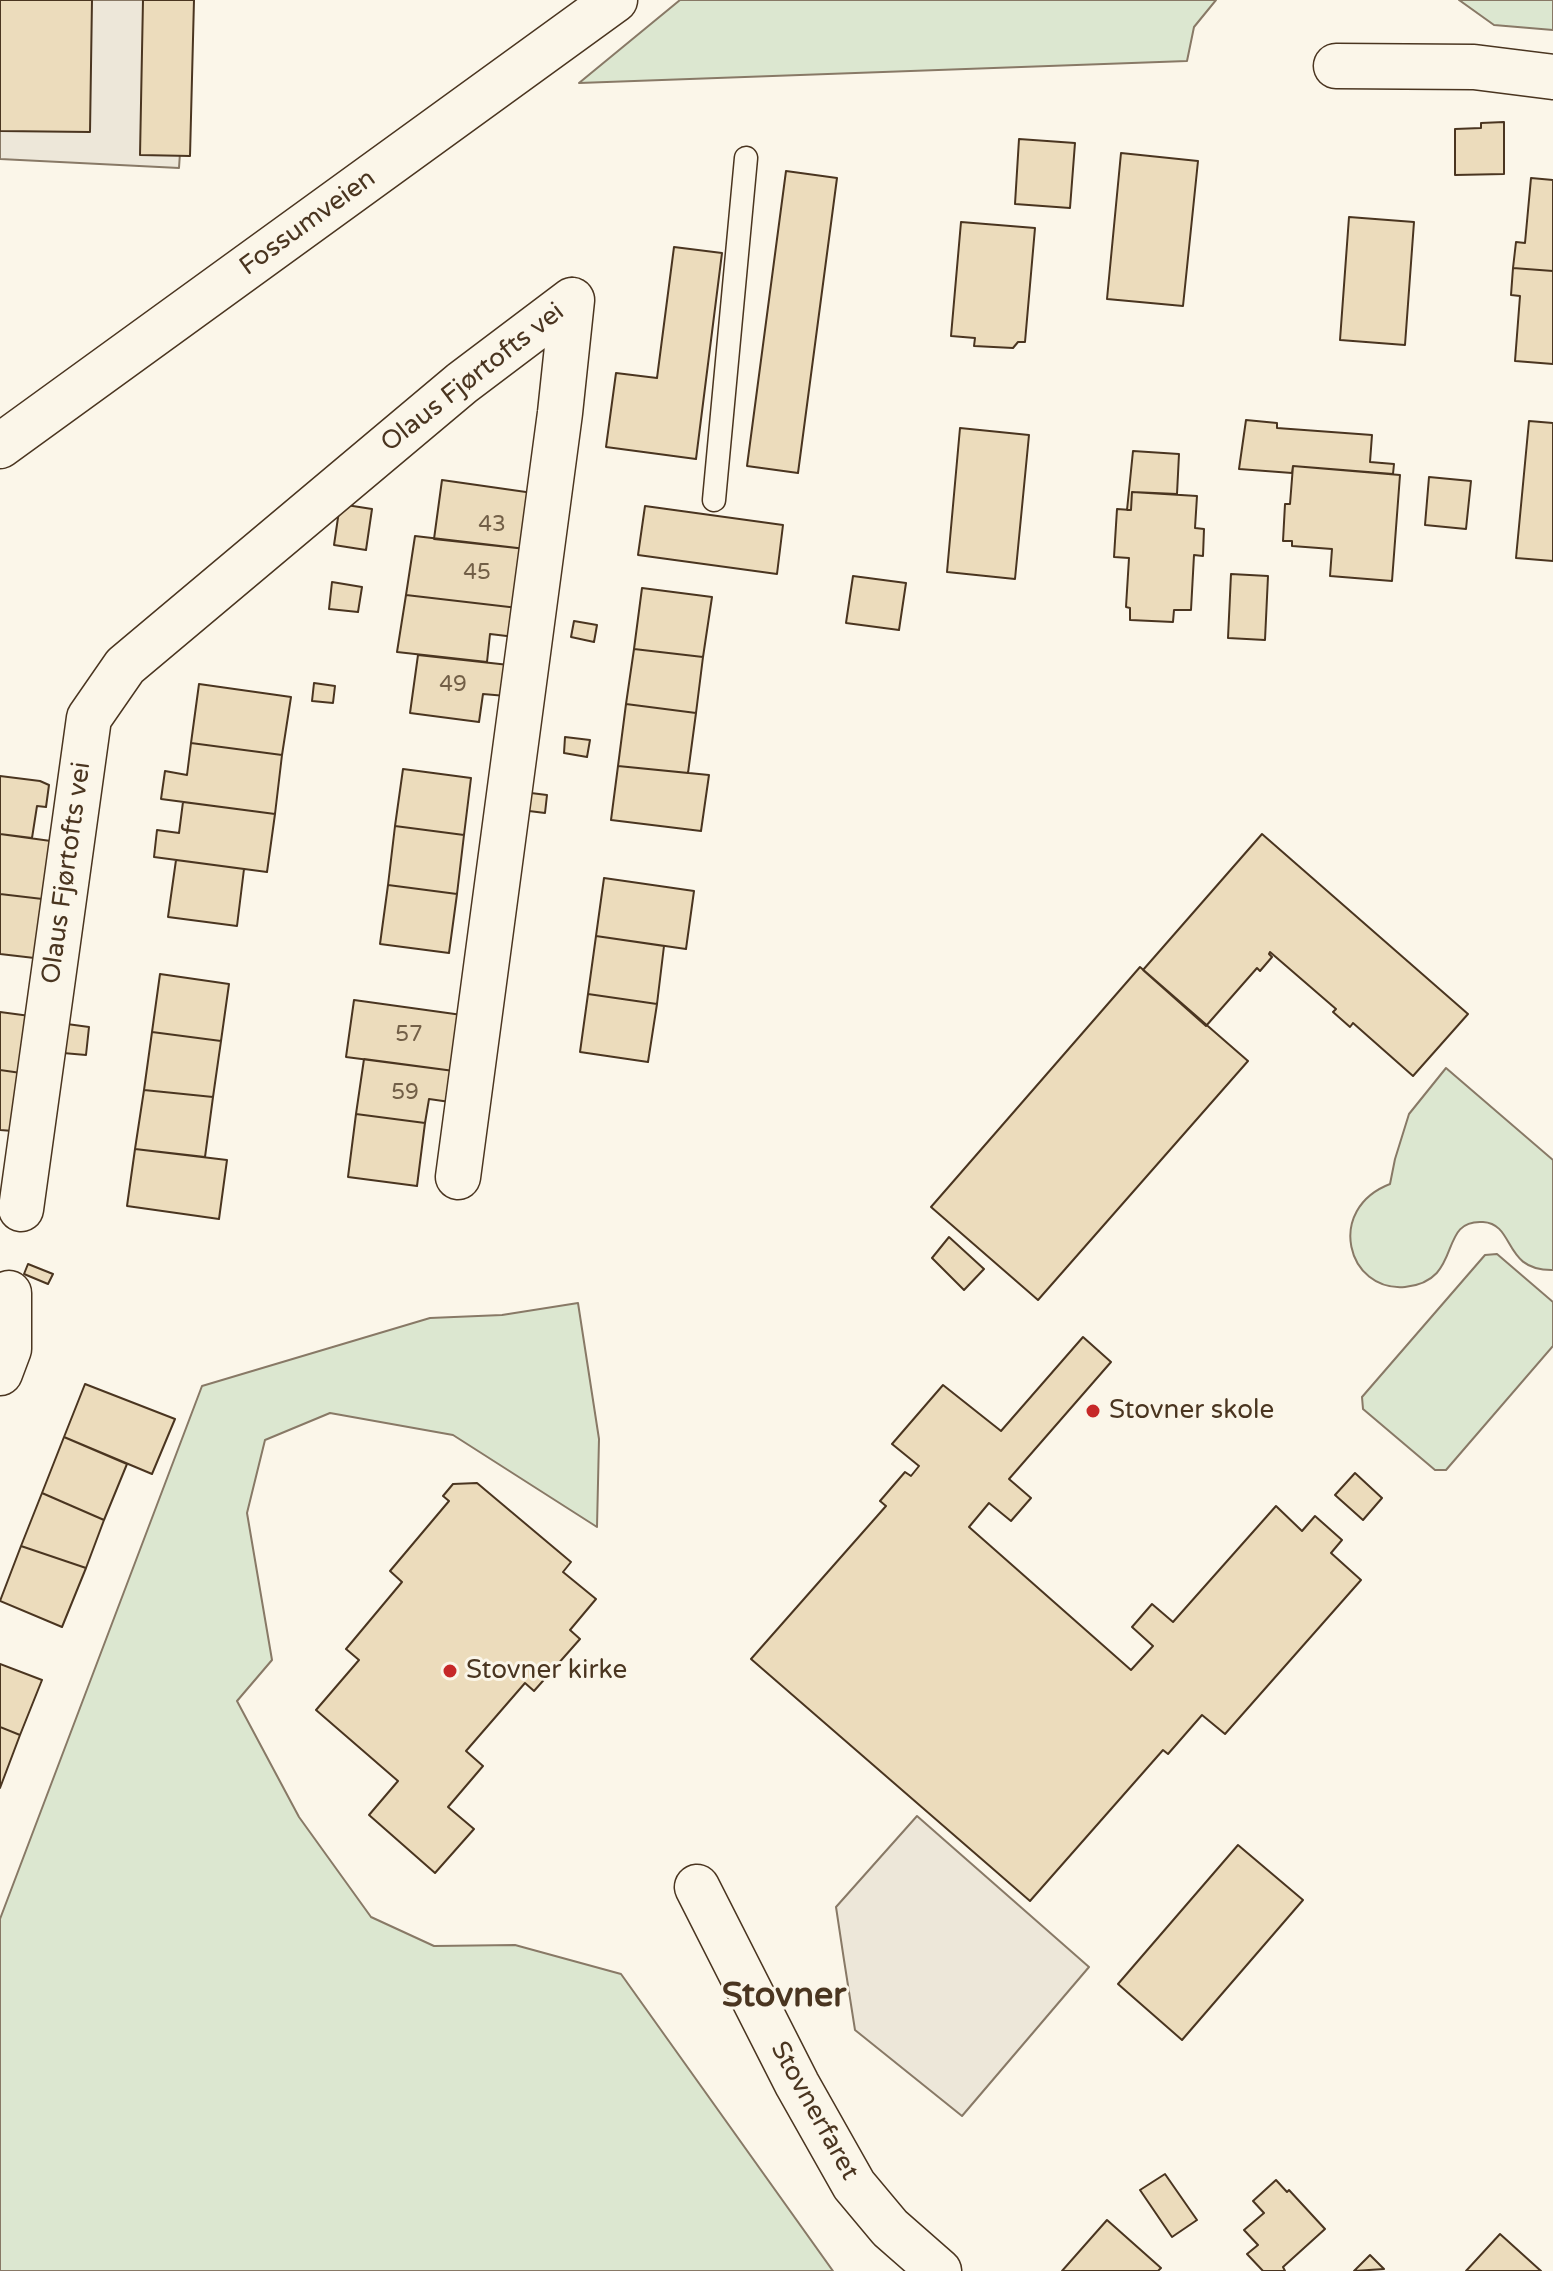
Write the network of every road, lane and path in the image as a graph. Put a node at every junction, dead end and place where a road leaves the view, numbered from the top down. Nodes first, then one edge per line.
1 (615, 0) edge
2 (1336, 66) dead end
3 (1553, 77) edge
4 (746, 158) dead end
5 (0, 446) edge
6 (714, 500) dead end
7 (458, 1177) dead end
8 (21, 1209) dead end
9 (9, 1293) dead end
10 (0, 1373) edge
11 (697, 1887) dead end
12 (939, 2271) edge

1 - 5 street, Fossumveien
2 - 3 street
4 - 6 lane
7 - 8 street, Olaus Fjørtofts vei
9 - 10 street
11 - 12 street, Stovnerfaret

